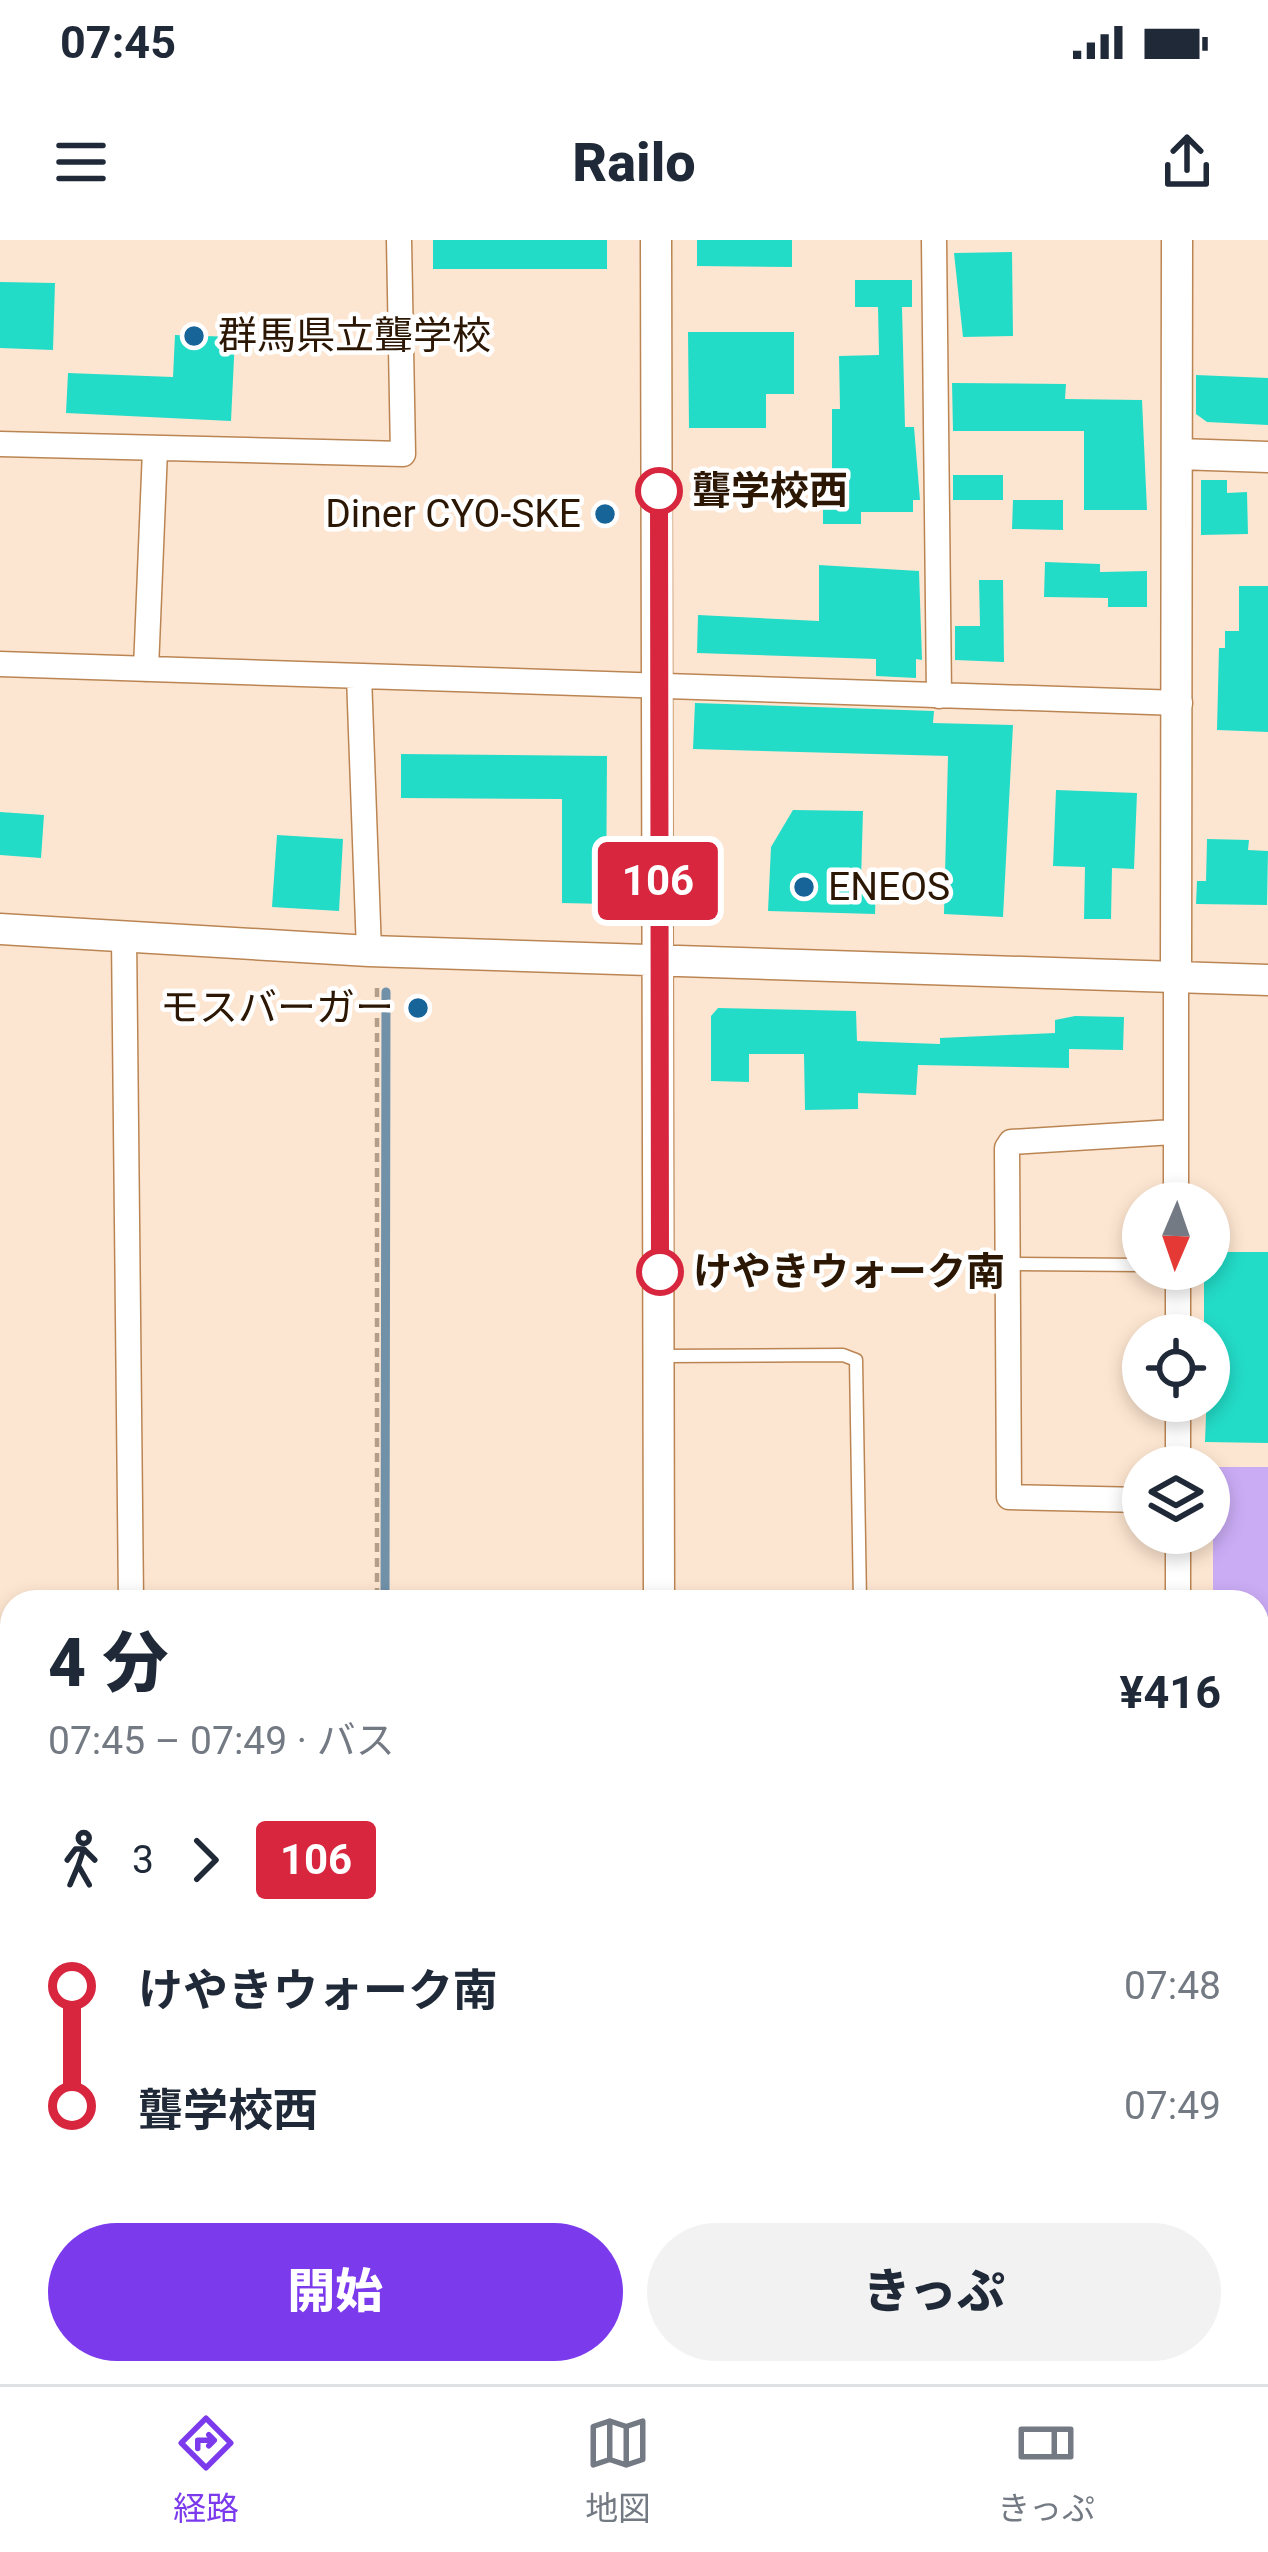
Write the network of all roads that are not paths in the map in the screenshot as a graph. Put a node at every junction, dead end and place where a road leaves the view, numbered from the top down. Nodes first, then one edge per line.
1 (399, 240) edge
2 (656, 240) edge
3 (934, 240) edge
4 (1178, 240) edge
5 (0, 445) edge
6 (155, 449) junction
7 (1178, 454) junction
8 (1268, 458) edge
9 (0, 664) edge
10 (146, 669) junction
11 (359, 676) junction
12 (661, 686) junction
13 (939, 696) junction
14 (1180, 703) junction
15 (0, 929) edge
16 (124, 936) junction
17 (369, 951) junction
18 (657, 958) junction
19 (1176, 975) junction
20 (1268, 980) edge
21 (1173, 1132) junction
22 (1175, 1182) edge
23 (1007, 1264) junction
24 (1122, 1265) edge
25 (660, 1356) junction
26 (1122, 1500) edge
27 (1178, 1554) edge
28 (131, 1590) edge
29 (659, 1590) edge
30 (860, 1590) edge
31 (1178, 1590) edge

1 - 6 street
2 - 12 street
3 - 13 street
4 - 7 street
5 - 6 street
6 - 10 street
7 - 8 street
7 - 14 street
9 - 10 street
10 - 11 street
11 - 12 street
11 - 17 street
12 - 13 street
12 - 18 street
13 - 14 street
14 - 19 street
15 - 16 street
16 - 17 street
16 - 28 street
17 - 18 street
18 - 19 street
18 - 25 street
19 - 20 street
19 - 21 street
21 - 22 street
21 - 23 street
23 - 24 lane
23 - 26 street
25 - 29 street
25 - 30 lane
27 - 31 street

